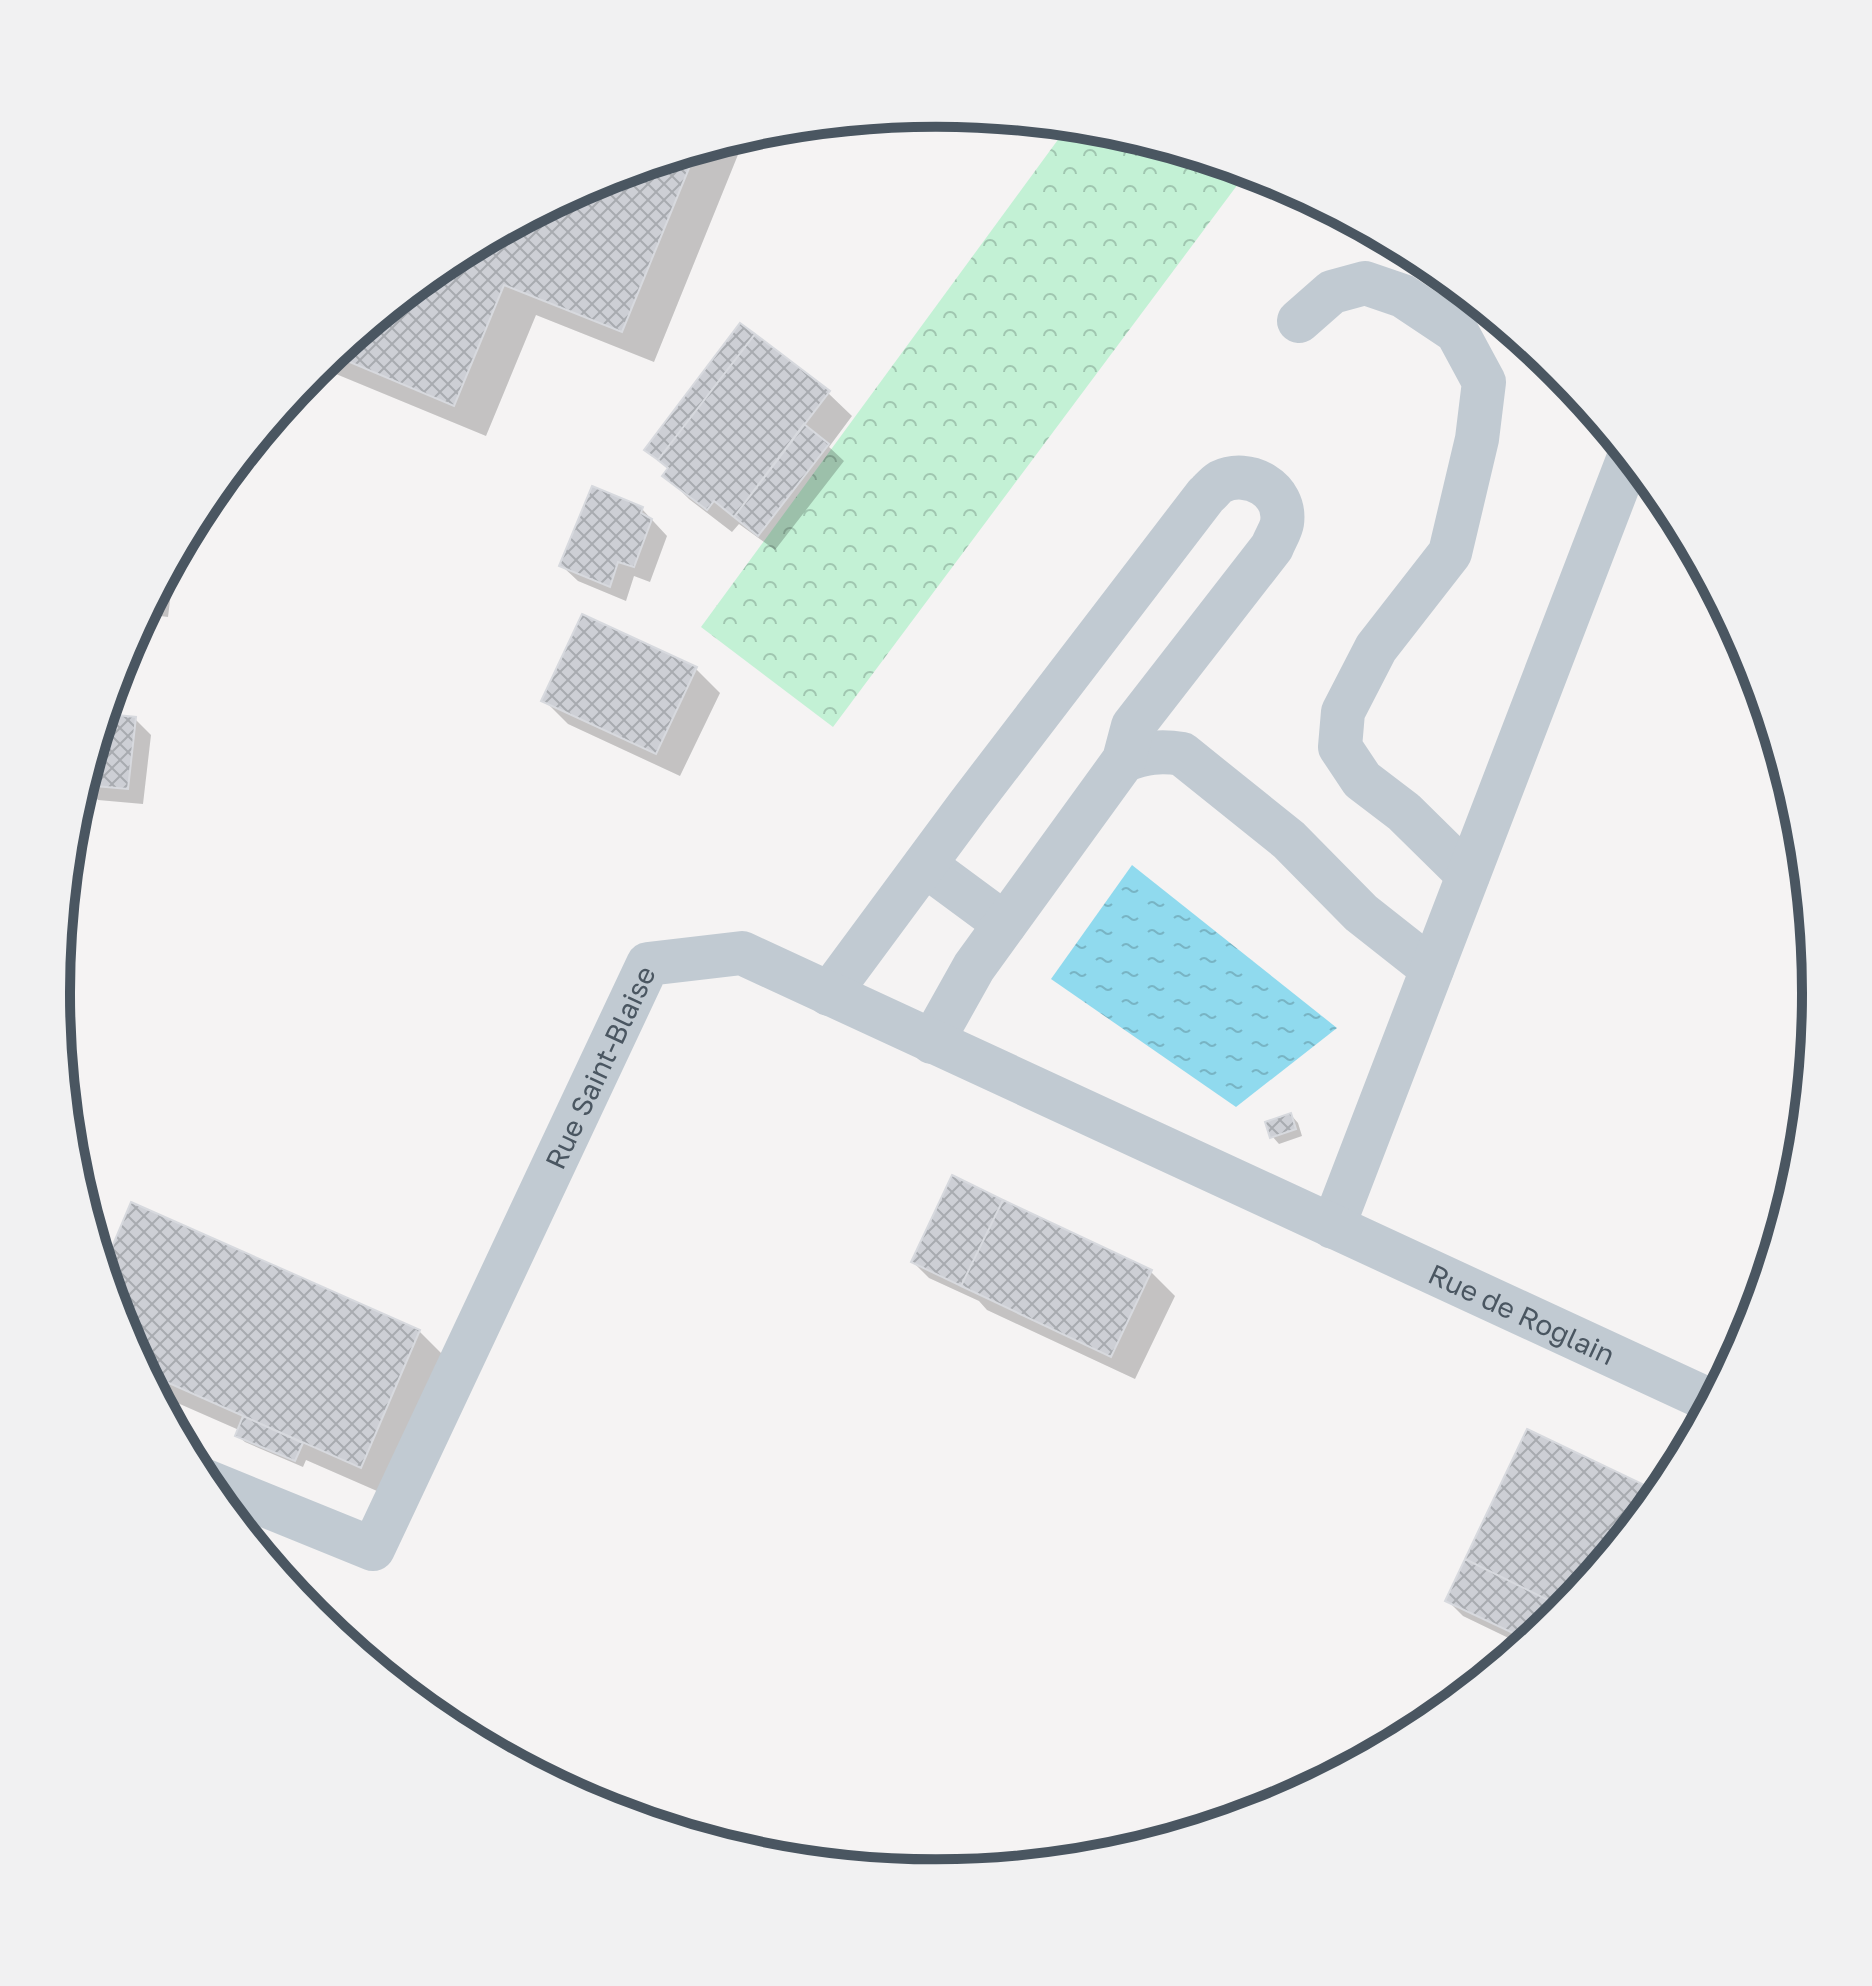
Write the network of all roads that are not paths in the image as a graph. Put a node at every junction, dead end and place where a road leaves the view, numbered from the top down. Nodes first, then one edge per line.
1 (1299, 321) dead end
2 (1625, 468) edge
3 (1124, 760) junction
4 (925, 865) junction
5 (1468, 875) junction
6 (1005, 924) junction
7 (1432, 969) junction
8 (829, 994) junction
9 (932, 1042) junction
10 (1333, 1227) junction
11 (1702, 1397) edge
12 (227, 1490) edge

1 - 5 street
2 - 5 street
3 - 4 street
3 - 6 street
3 - 7 street
4 - 6 street
4 - 8 street
5 - 7 street
6 - 9 street
7 - 10 street
8 - 9 street, Rue Saint-Blaise
8 - 12 street, Rue Saint-Blaise
9 - 10 street, Rue Saint-Blaise
10 - 11 street, Rue de Roglain

